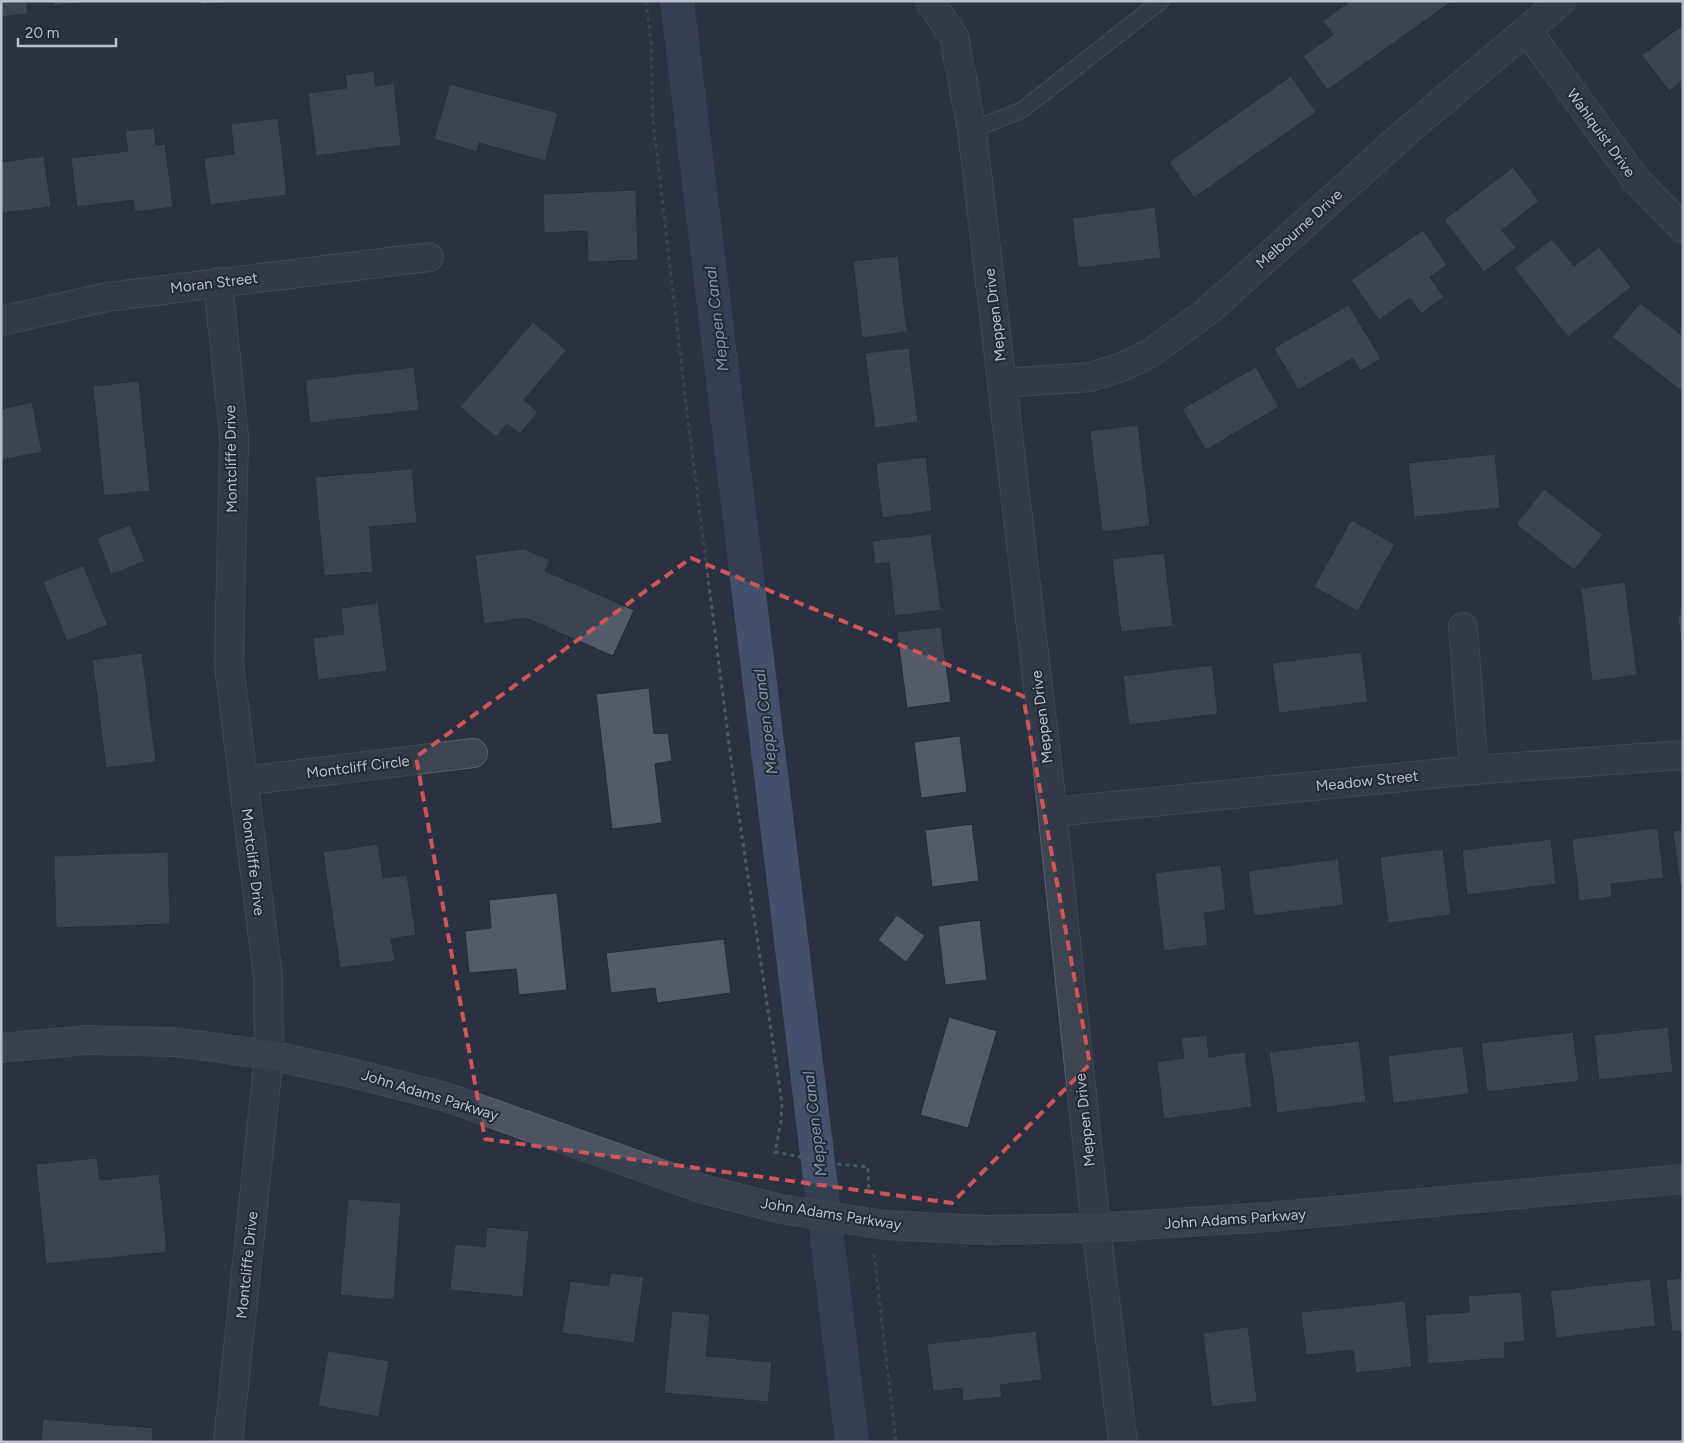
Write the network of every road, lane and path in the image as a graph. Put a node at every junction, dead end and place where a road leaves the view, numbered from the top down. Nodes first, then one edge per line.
1 (646, 1) edge
2 (930, 1) edge
3 (1160, 1) edge
4 (1561, 1) edge
5 (1527, 30) junction
6 (972, 130) junction
7 (1683, 228) edge
8 (429, 257) dead end
9 (218, 282) junction
10 (1, 322) edge
11 (1003, 383) junction
12 (1463, 627) dead end
13 (473, 753) dead end
14 (1683, 755) edge
15 (1474, 770) junction
16 (243, 781) junction
17 (1053, 812) junction
18 (1, 1048) edge
19 (269, 1055) junction
20 (868, 1179) dead end
21 (1683, 1179) edge
22 (1096, 1228) junction
23 (874, 1264) dead end
24 (228, 1442) edge
25 (896, 1442) edge
26 (1123, 1442) edge

1 - 20 path
2 - 6 street, Meppen Drive
3 - 6 lane
4 - 5 street, Melbourne Drive
5 - 7 street, Wahlquist Drive
5 - 11 street, Melbourne Drive
6 - 11 street, Meppen Drive
8 - 9 street, Moran Street
9 - 10 street, Moran Street
9 - 16 street, Montcliffe Drive
11 - 17 street, Meppen Drive
12 - 15 street
13 - 16 street, Montcliff Circle
14 - 15 street, Meadow Street
15 - 17 street, Meadow Street
16 - 19 street, Montcliffe Drive
17 - 22 street, Meppen Drive
18 - 19 street, John Adams Parkway
19 - 22 street, John Adams Parkway
19 - 24 street, Montcliffe Drive
21 - 22 street, John Adams Parkway
22 - 26 street, Meppen Drive
23 - 25 path

